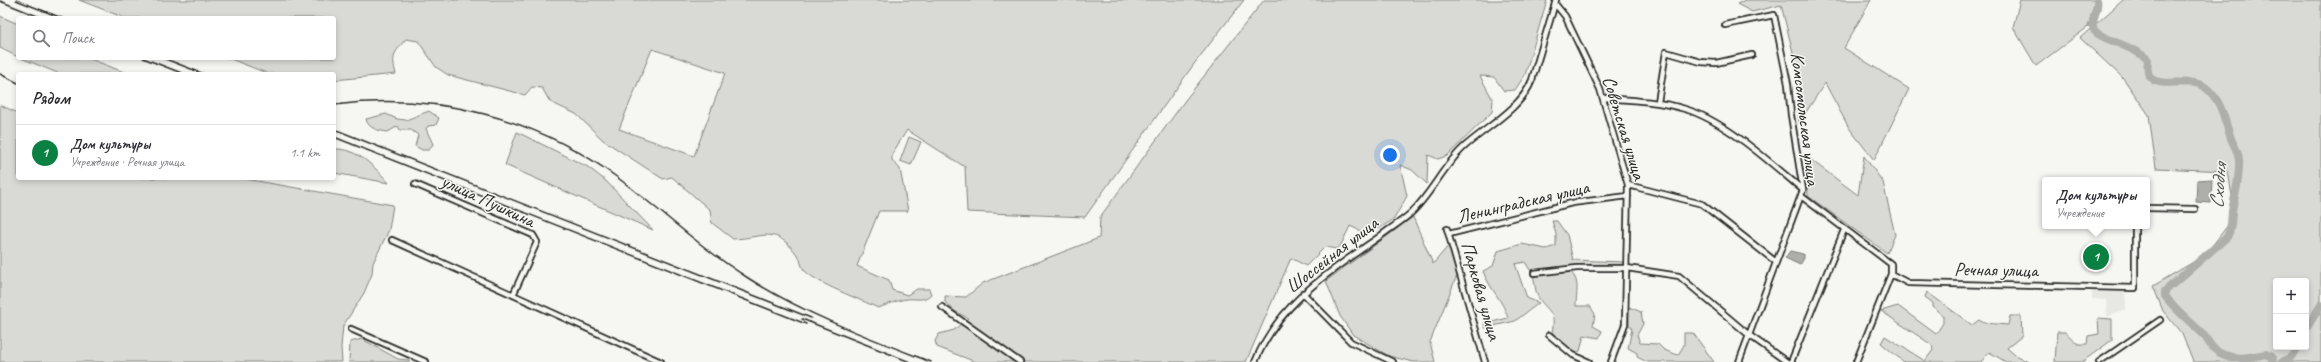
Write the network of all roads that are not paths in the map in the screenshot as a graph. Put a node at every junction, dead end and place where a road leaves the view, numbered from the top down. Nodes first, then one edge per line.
1 (1556, 3) edge
2 (1725, 25) dead end
3 (1752, 55) dead end
4 (1603, 98) junction
5 (1658, 102) junction
6 (415, 184) dead end
7 (1628, 184) junction
8 (1803, 190) junction
9 (1628, 196) junction
10 (1801, 196) junction
11 (2150, 208) edge
12 (2195, 209) dead end
13 (1447, 228) dead end
14 (2135, 229) edge
15 (1844, 230) junction
16 (1449, 234) junction
17 (392, 240) dead end
18 (1776, 262) junction
19 (1627, 268) junction
20 (1534, 273) dead end
21 (1891, 274) junction
22 (1303, 293) junction
23 (513, 295) junction
24 (942, 307) dead end
25 (2160, 320) dead end
26 (351, 329) dead end
27 (1549, 335) dead end
28 (1749, 335) junction
29 (426, 362) edge
30 (661, 362) edge
31 (1020, 362) edge
32 (1255, 362) edge
33 (1393, 362) edge
34 (1485, 362) edge
35 (1589, 362) edge
36 (1611, 362) edge
37 (1738, 362) edge
38 (1787, 362) edge
39 (1791, 362) edge
40 (1856, 362) edge
41 (2099, 362) edge

1 - 4 street, Советская улица
1 - 22 street, Шоссейная улица
2 - 8 street, Комсомольская улица
3 - 5 street
4 - 5 street
4 - 7 street, Советская улица
5 - 8 street
6 - 23 street, улица Пушкина
7 - 9 street, Советская улица
7 - 18 street
8 - 10 street, Комсомольская улица
9 - 16 street, Ленинградская улица
9 - 19 street, Советская улица
10 - 15 street
10 - 18 street, Комсомольская улица
11 - 12 street
13 - 16 street, Парковая улица
14 - 21 street, Речная улица
15 - 21 street
15 - 39 street
16 - 34 street, Парковая улица
17 - 23 street
18 - 28 street, Комсомольская улица
19 - 20 street
19 - 28 street
19 - 36 street, Советская улица
21 - 40 street
22 - 32 street, Шоссейная улица
22 - 33 street
23 - 30 street
24 - 31 street
25 - 41 street
26 - 29 street
27 - 35 street
28 - 37 street, Комсомольская улица
28 - 38 street

